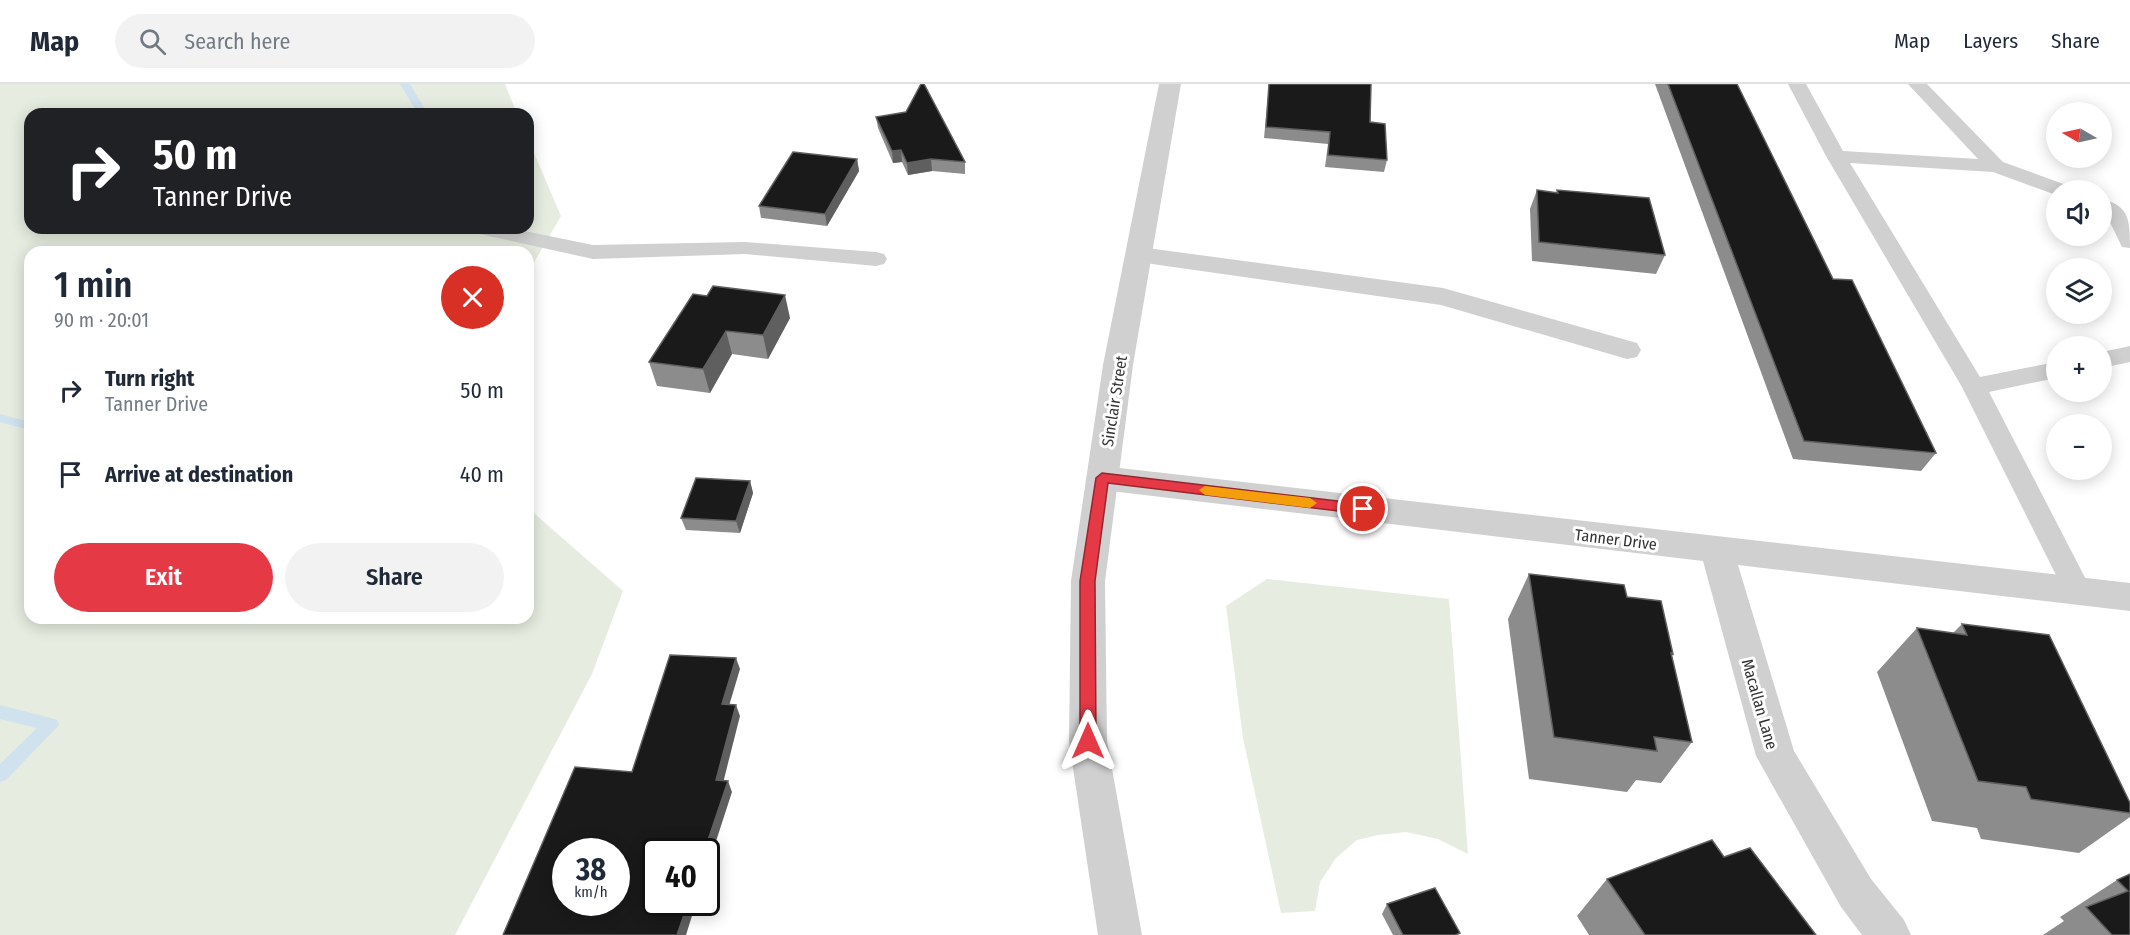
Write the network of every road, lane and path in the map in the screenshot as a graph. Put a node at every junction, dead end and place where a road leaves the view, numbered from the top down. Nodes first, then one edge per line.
1 (1170, 84) edge
2 (1797, 84) edge
3 (1917, 84) edge
4 (1836, 156) junction
5 (1996, 166) junction
6 (2046, 184) edge
7 (2112, 209) edge
8 (508, 234) edge
9 (2130, 242) edge
10 (1140, 255) junction
11 (876, 259) dead end
12 (1628, 350) dead end
13 (2130, 354) edge
14 (2112, 358) edge
15 (2046, 372) edge
16 (1974, 387) junction
17 (1102, 478) junction
18 (1717, 551) junction
19 (2078, 591) junction
20 (2130, 597) edge
21 (1120, 935) edge
22 (1889, 935) edge

1 - 10 street, Sinclair Street
2 - 4 lane
3 - 5 lane
4 - 5 lane
4 - 16 lane
5 - 6 lane
7 - 9 lane
8 - 11 lane
10 - 12 street
10 - 17 street, Sinclair Street
13 - 14 lane
15 - 16 lane
16 - 19 lane
17 - 18 street, Tanner Drive
17 - 21 street, Sinclair Street
18 - 19 street, Tanner Drive
18 - 22 street, Macallan Lane
19 - 20 street, Tanner Drive

